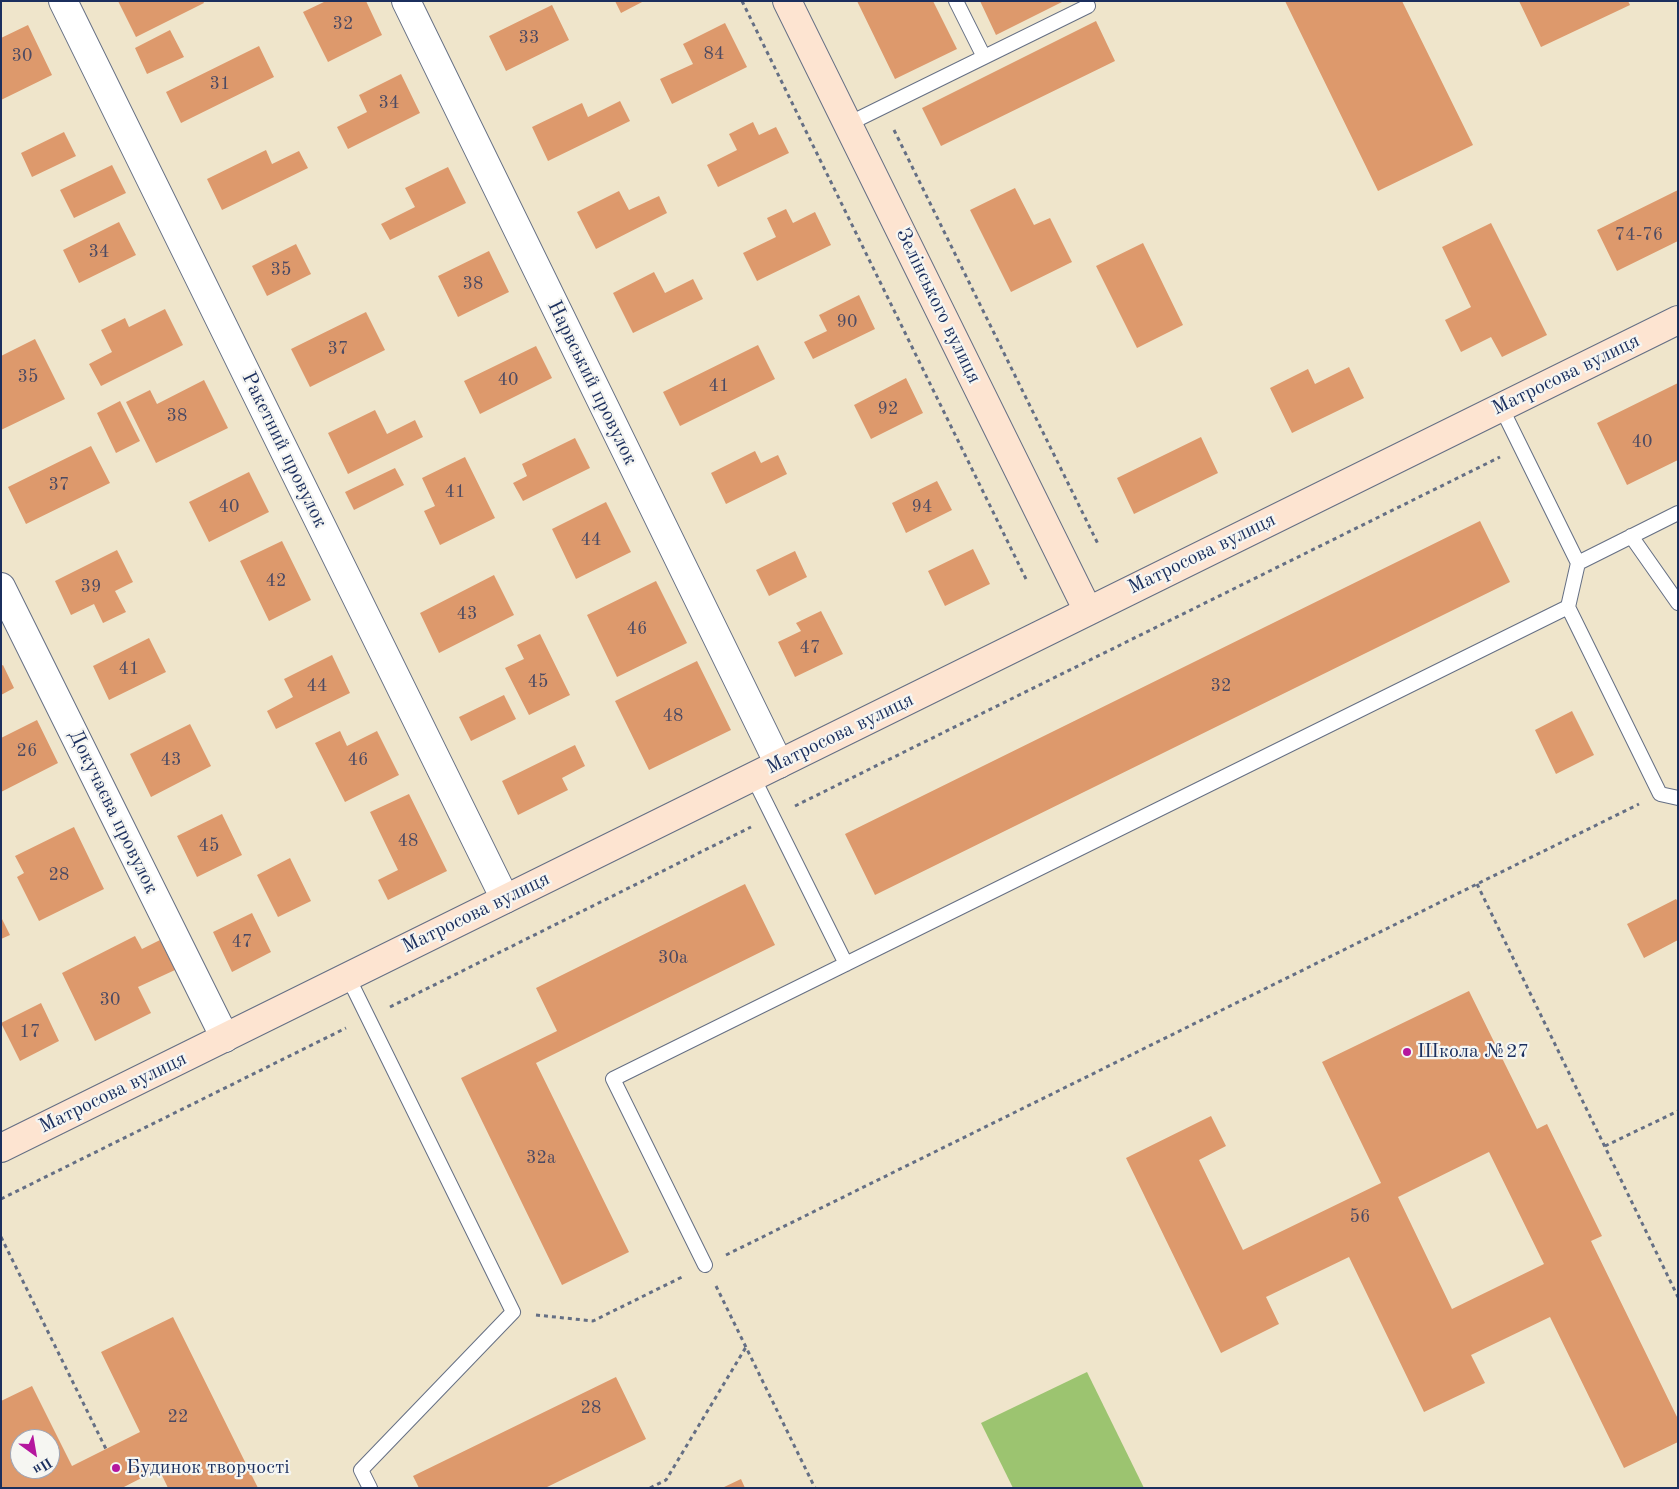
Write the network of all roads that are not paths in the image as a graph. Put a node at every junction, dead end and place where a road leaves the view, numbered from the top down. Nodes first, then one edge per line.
1 (63, 1) edge
2 (406, 1) edge
3 (787, 1) edge
4 (956, 1) edge
5 (1088, 6) dead end
6 (984, 57) junction
7 (848, 124) junction
8 (1678, 320) edge
9 (1501, 407) junction
10 (1678, 513) edge
11 (1630, 536) junction
12 (1578, 563) junction
13 (1, 587) edge
14 (1678, 602) edge
15 (1568, 607) junction
16 (1088, 611) junction
17 (779, 764) junction
18 (753, 776) junction
19 (1678, 798) edge
20 (505, 899) junction
21 (846, 964) junction
22 (348, 978) junction
23 (225, 1038) junction
24 (1, 1148) edge
25 (706, 1265) road end
26 (370, 1488) edge

1 - 20 street, Ракетний провулок
2 - 17 street, Нарвський провулок
3 - 7 street, Зелінського вулиця
4 - 6 lane
5 - 6 lane
6 - 7 lane
7 - 16 street, Зелінського вулиця
8 - 9 street, Матросова вулиця
9 - 12 lane
9 - 16 street, Матросова вулиця
10 - 11 lane
11 - 12 lane
11 - 14 lane
12 - 15 lane
13 - 23 street, Докучаєва провулок
15 - 19 lane
15 - 21 lane
16 - 17 street, Матросова вулиця
17 - 18 street, Матросова вулиця
18 - 20 street, Матросова вулиця
18 - 21 lane
20 - 22 street, Матросова вулиця
21 - 25 lane
22 - 23 street, Матросова вулиця
22 - 26 lane
23 - 24 street, Матросова вулиця

